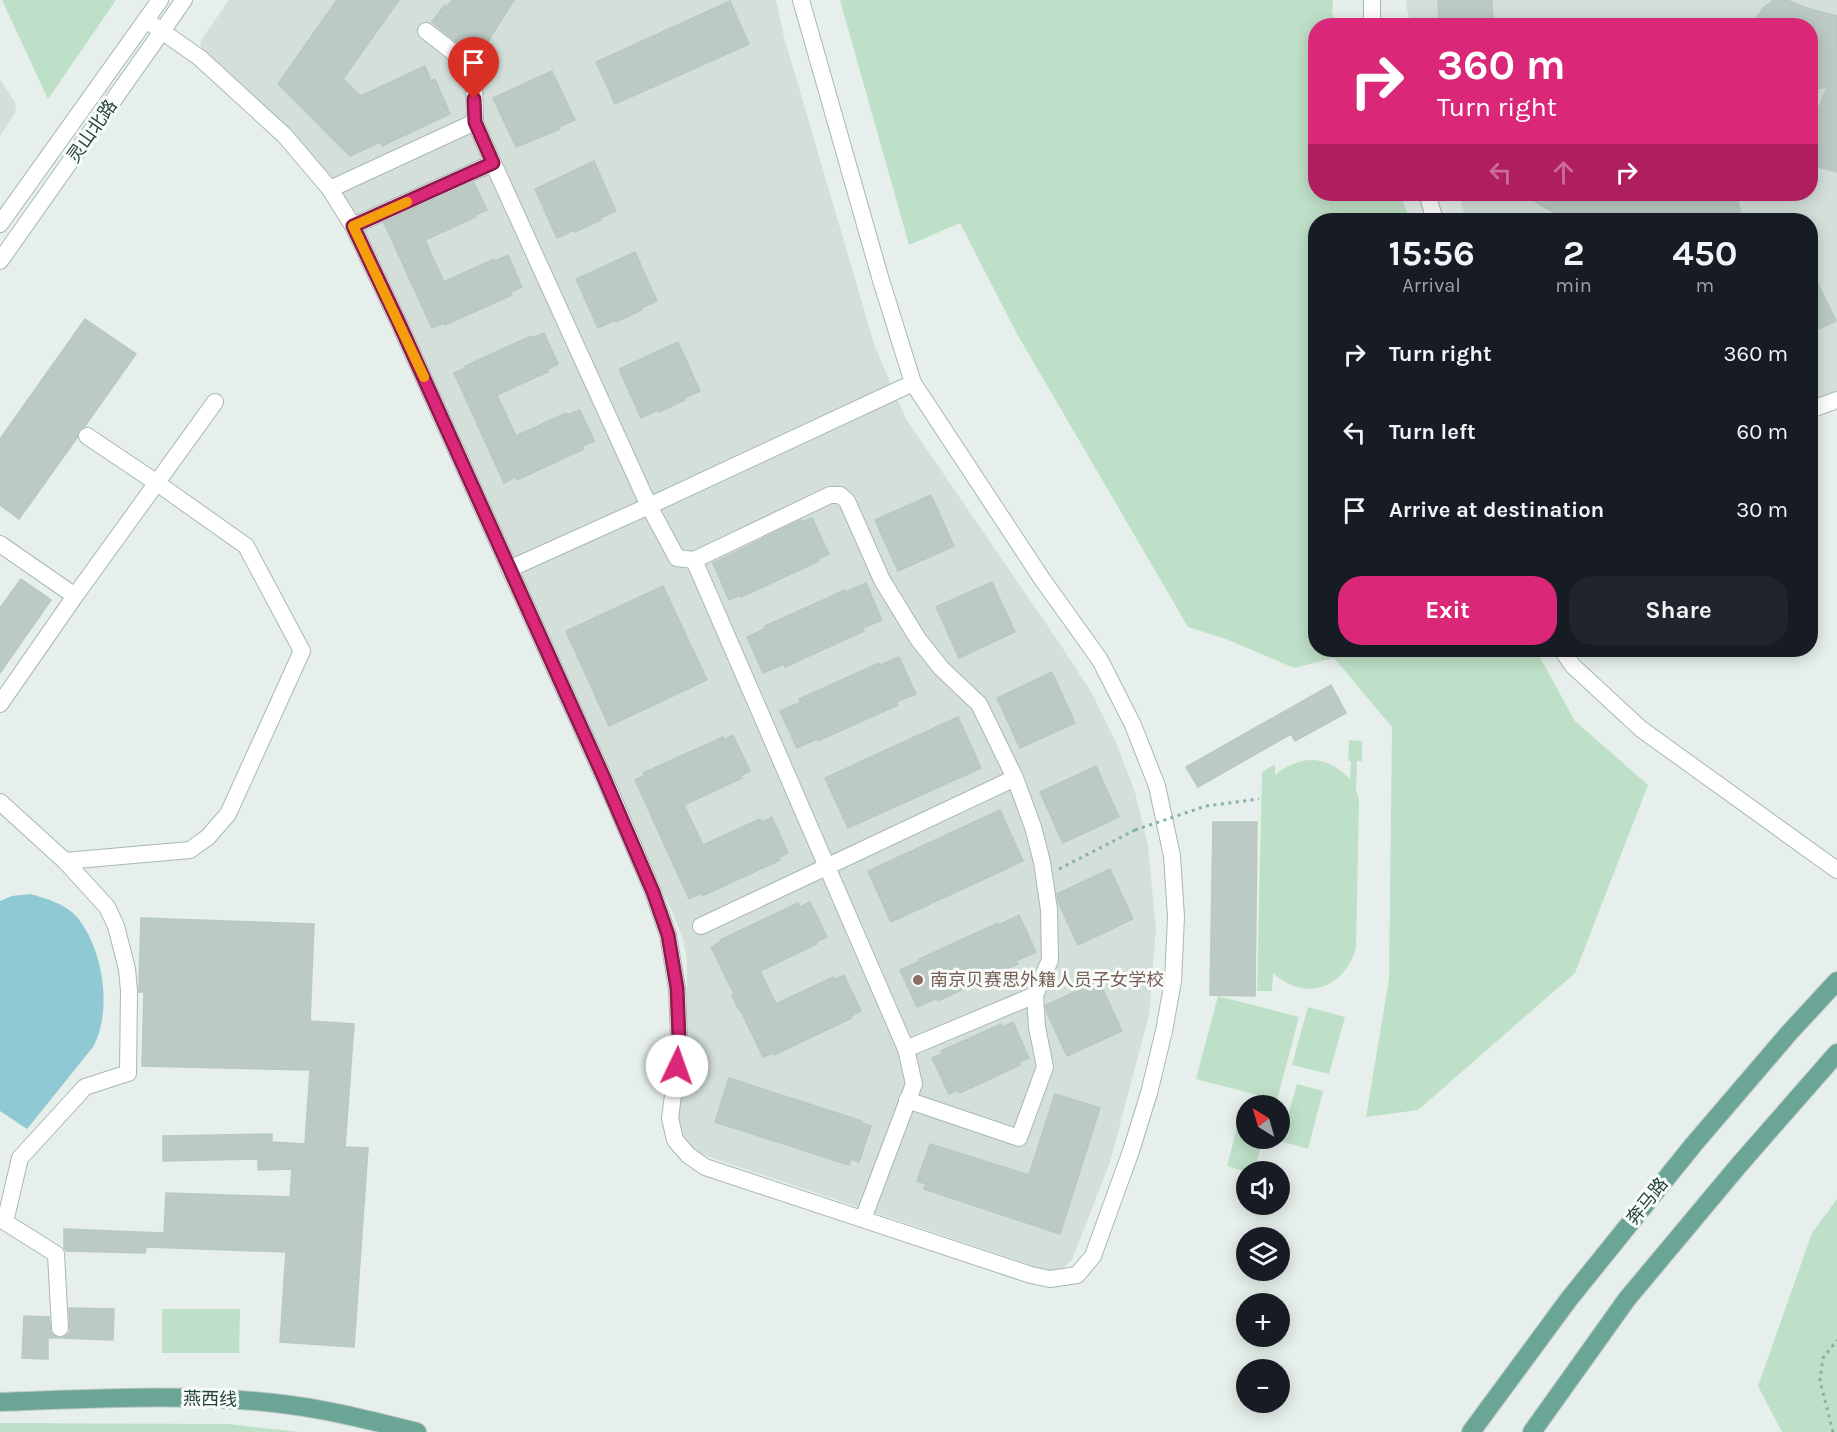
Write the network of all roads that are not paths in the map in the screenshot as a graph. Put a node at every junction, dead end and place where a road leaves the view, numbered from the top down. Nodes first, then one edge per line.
1 (160, 0) edge
2 (184, 0) edge
3 (801, 0) edge
4 (1372, 0) edge
5 (1372, 18) edge
6 (146, 20) junction
7 (162, 31) junction
8 (426, 32) dead end
9 (475, 122) junction
10 (493, 163) junction
11 (330, 189) junction
12 (0, 224) edge
13 (353, 226) junction
14 (0, 261) edge
15 (913, 383) junction
16 (1837, 400) edge
17 (215, 402) dead end
18 (1818, 407) edge
19 (87, 436) dead end
20 (157, 483) junction
21 (649, 506) junction
22 (0, 544) edge
23 (694, 560) junction
24 (509, 569) junction
25 (75, 596) junction
26 (1567, 657) edge
27 (0, 704) edge
28 (1015, 778) junction
29 (0, 801) edge
30 (65, 861) junction
31 (828, 867) junction
32 (1837, 870) edge
33 (701, 926) dead end
34 (1837, 981) edge
35 (1035, 995) junction
36 (906, 1049) junction
37 (1837, 1053) edge
38 (907, 1100) junction
39 (863, 1219) junction
40 (60, 1328) dead end
41 (0, 1401) edge
42 (417, 1432) edge
43 (1471, 1432) edge
44 (1532, 1432) edge

1 - 6 street, 灵山北路
2 - 7 street, 灵山北路
3 - 15 street
4 - 5 street
6 - 7 street
6 - 12 street, 灵山北路
7 - 11 street
7 - 14 street, 灵山北路
8 - 9 street
9 - 10 street
9 - 11 street
10 - 13 street
10 - 21 street
11 - 13 street
13 - 24 street
15 - 21 street
15 - 39 street
16 - 18 street
17 - 20 street
19 - 20 street
20 - 25 street
20 - 30 street
21 - 23 street
21 - 24 street
22 - 25 street
23 - 28 street
23 - 31 street
24 - 39 street
25 - 27 street
26 - 32 street
28 - 31 street
28 - 35 street
29 - 30 street
30 - 40 street
31 - 33 street
31 - 36 street
34 - 43 main road, 奔马路
35 - 36 street
35 - 38 street
36 - 38 street
37 - 44 main road
38 - 39 street
41 - 42 main road, 燕西线

